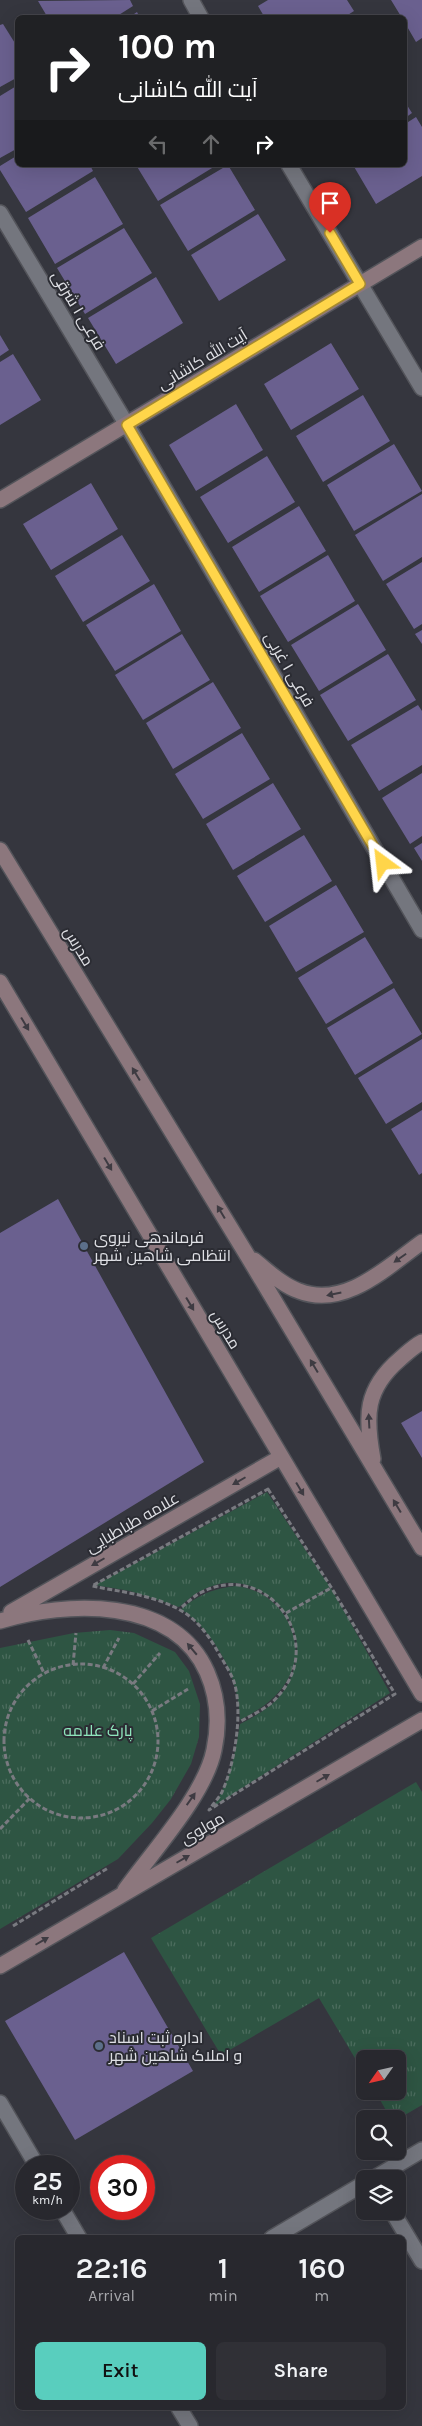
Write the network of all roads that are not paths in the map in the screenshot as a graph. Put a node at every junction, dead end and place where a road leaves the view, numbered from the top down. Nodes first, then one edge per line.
1 (191, 0) edge
2 (199, 15) edge
3 (290, 167) edge
4 (0, 213) edge
5 (422, 247) edge
6 (360, 284) junction
7 (422, 388) edge
8 (127, 425) junction
9 (0, 500) edge
10 (0, 850) edge
11 (422, 930) edge
12 (0, 982) edge
13 (422, 1242) edge
14 (247, 1255) junction
15 (420, 1343) edge
16 (281, 1457) junction
17 (375, 1469) junction
18 (422, 1548) edge
19 (0, 1619) edge
20 (422, 1694) edge
21 (422, 1720) edge
22 (121, 1895) junction
23 (0, 1966) edge
24 (0, 2103) edge
25 (422, 2150) edge
26 (31, 2155) edge
27 (388, 2170) edge
28 (356, 2188) edge
29 (68, 2220) edge
30 (397, 2220) edge
31 (77, 2235) edge
32 (277, 2235) edge
33 (422, 2261) edge
34 (181, 2410) edge
35 (190, 2426) edge

1 - 2 street
3 - 6 street
4 - 8 street, فرعی ۱ شرقی
5 - 6 street, آیت الله کاشانی
6 - 7 street
6 - 8 street, آیت الله کاشانی
8 - 9 street, آیت الله کاشانی
8 - 11 street, فرعی ۱ غربی
14 -> 10 street, مدرس
12 -> 16 street, مدرس
13 -> 14 street
17 -> 14 street, مدرس
17 -> 15 street
16 -> 19 street, علامه طباطبایی
16 -> 20 street, مدرس
18 -> 17 street, مدرس
22 -> 19 street
22 -> 21 street, مولوی
23 -> 22 street, مولوی
24 - 26 street
25 - 27 street
28 - 32 street
29 - 31 street
30 - 33 street
34 - 35 street

